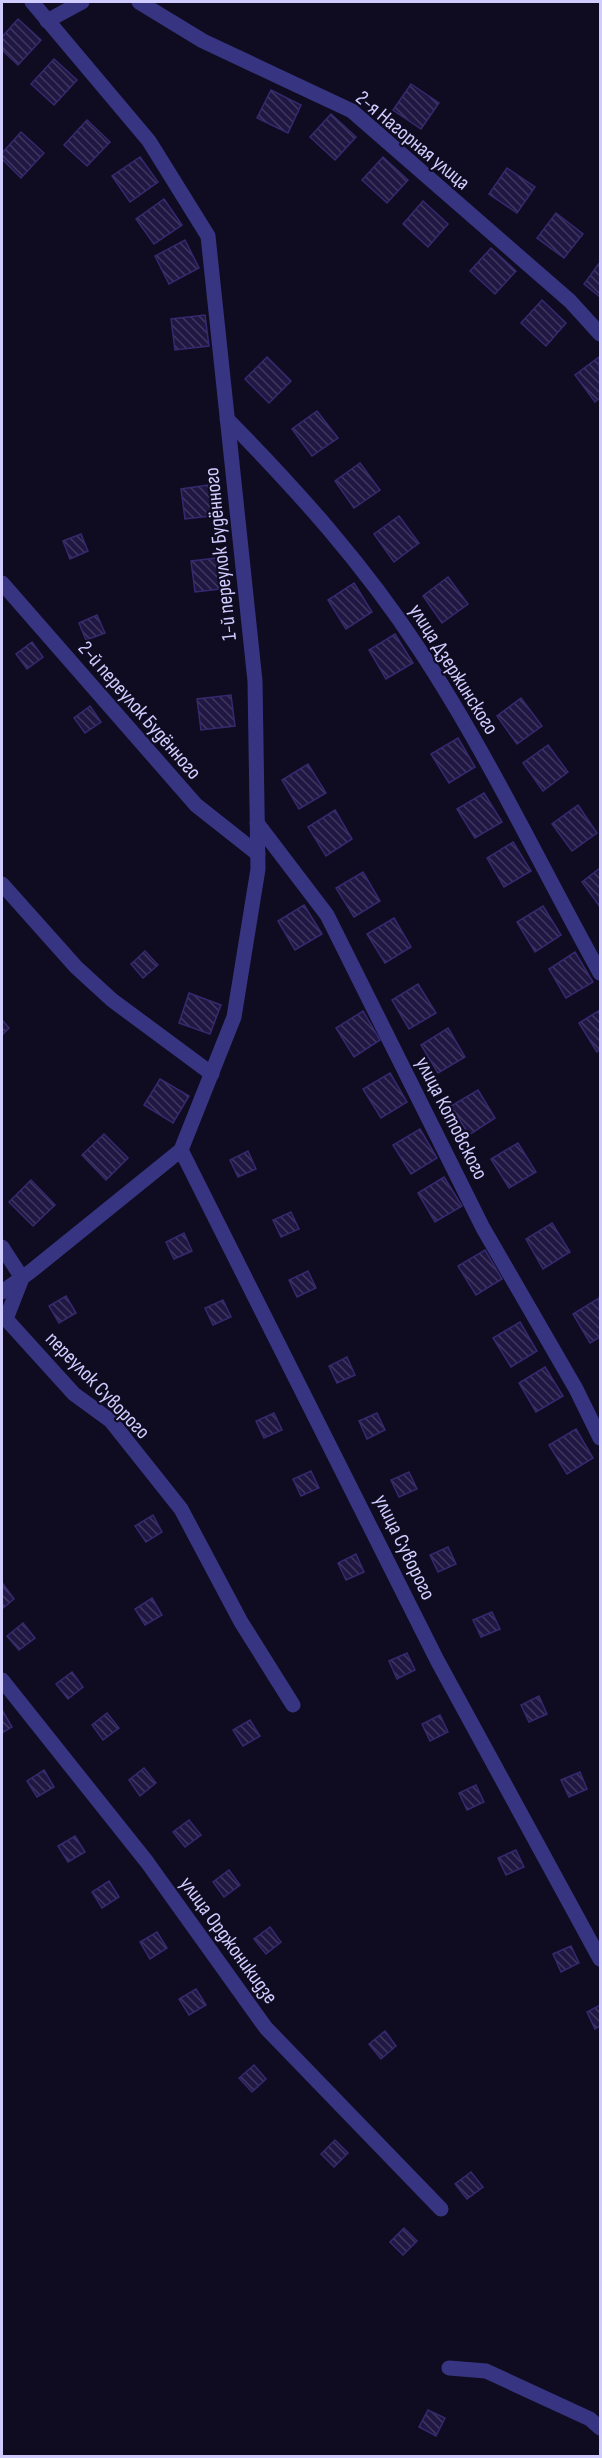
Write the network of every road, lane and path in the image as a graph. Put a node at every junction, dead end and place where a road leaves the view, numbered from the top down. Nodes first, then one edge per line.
1 (32, 2) edge
2 (82, 2) edge
3 (139, 2) edge
4 (47, 21) junction
5 (600, 334) edge
6 (227, 419) junction
7 (2, 583) edge
8 (257, 823) junction
9 (258, 854) junction
10 (2, 884) edge
11 (600, 973) edge
12 (212, 1074) junction
13 (181, 1150) junction
14 (2, 1247) edge
15 (22, 1278) junction
16 (2, 1292) edge
17 (600, 1438) edge
18 (2, 1680) edge
19 (293, 1705) dead end
20 (600, 1959) edge
21 (441, 2209) dead end
22 (448, 2368) dead end
23 (600, 2428) edge

1 - 4 street, 1-й переулок Будённого
2 - 4 street
3 - 5 street, 2-я Нагорная улица
4 - 6 street, 1-й переулок Будённого
6 - 8 street, 1-й переулок Будённого
6 - 11 street, улица Дзержинского
7 - 9 street, 2-й переулок Будённого
8 - 9 street, 1-й переулок Будённого
8 - 17 street, улица Котовского
9 - 12 street, 1-й переулок Будённого
10 - 12 street
12 - 13 street, 1-й переулок Будённого
13 - 15 street
13 - 20 street, улица Суворого
14 - 15 street
15 - 16 street
15 - 19 street, переулок Суворого
18 - 21 street, улица Орджоникидзе
22 - 23 street

